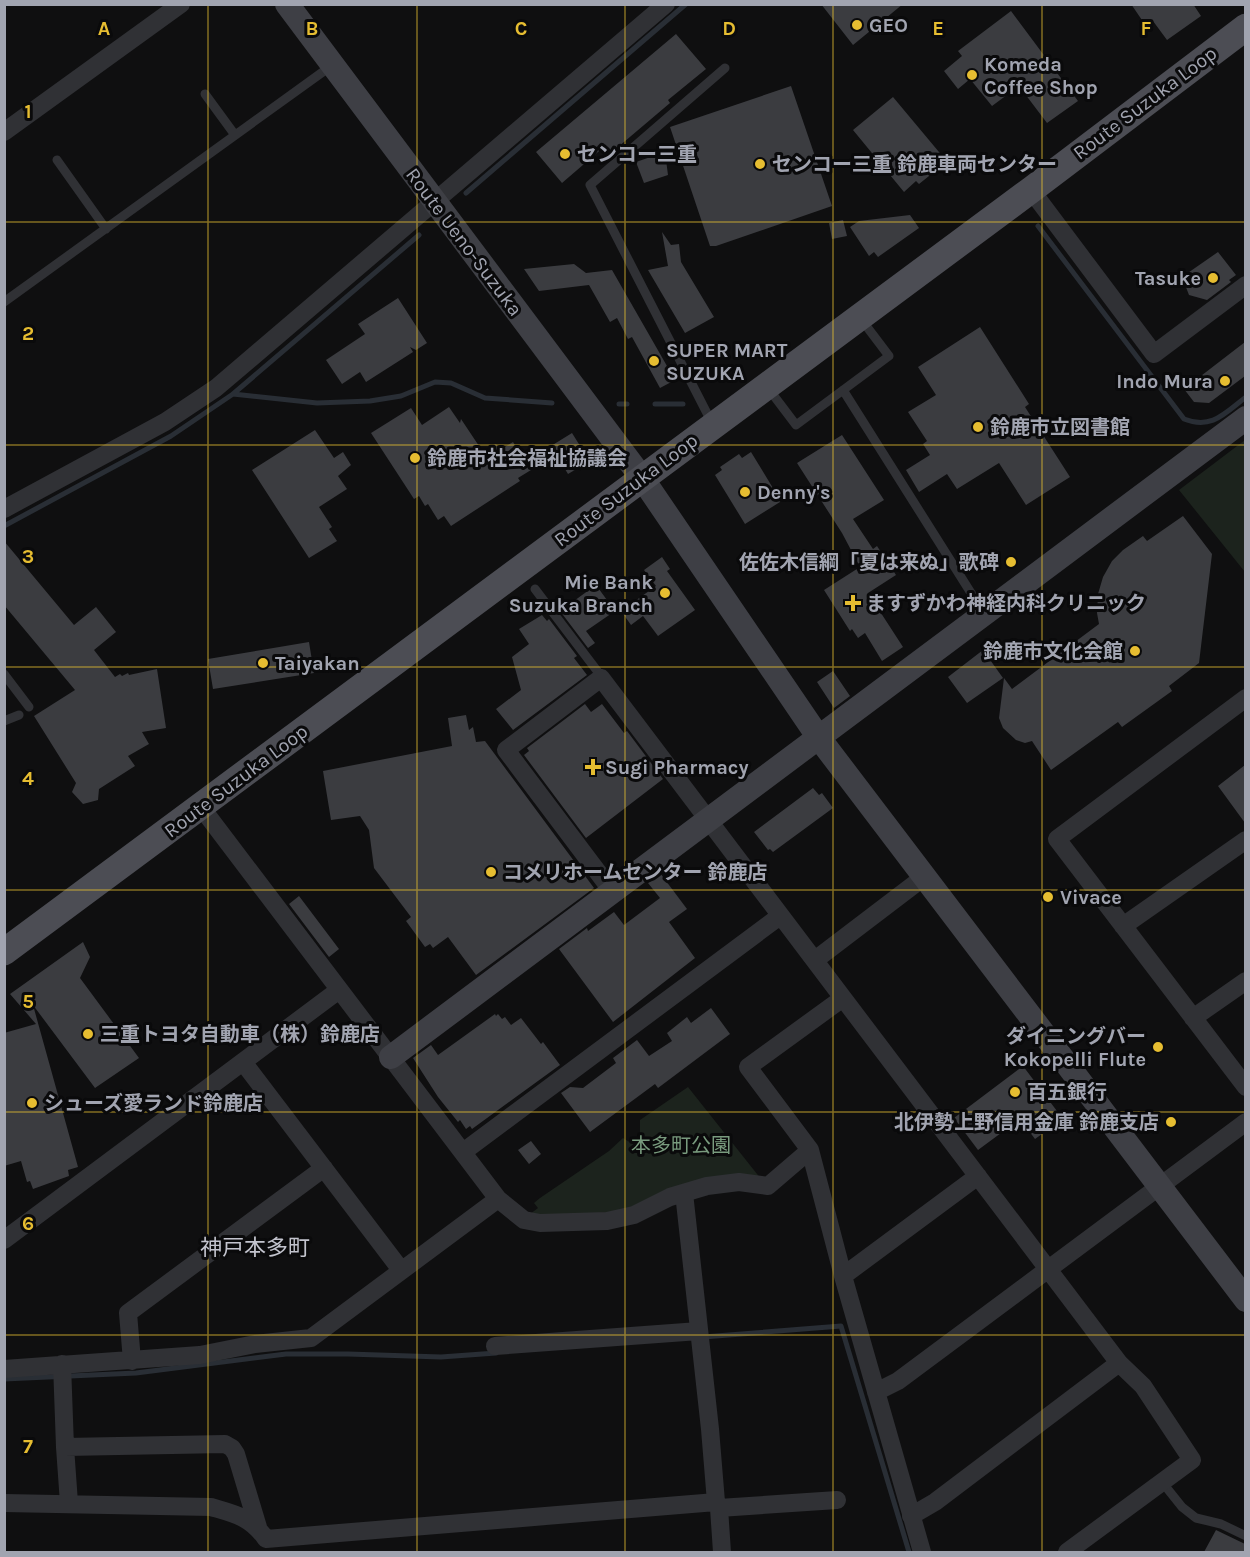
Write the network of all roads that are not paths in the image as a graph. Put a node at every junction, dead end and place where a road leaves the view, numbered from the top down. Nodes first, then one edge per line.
1 (181, 4) edge
2 (287, 4) edge
3 (666, 4) edge
4 (1245, 27) edge
5 (332, 65) junction
6 (725, 68) dead end
7 (205, 94) dead end
8 (4, 132) edge
9 (235, 135) junction
10 (57, 160) dead end
11 (1031, 190) junction
12 (434, 202) junction
13 (106, 229) junction
14 (1245, 285) edge
15 (4, 302) edge
16 (860, 317) junction
17 (766, 386) junction
18 (843, 390) junction
19 (1245, 418) edge
20 (713, 425) junction
21 (642, 478) junction
22 (4, 509) edge
23 (535, 589) dead end
24 (984, 614) junction
25 (4, 674) edge
26 (601, 678) junction
27 (1245, 698) edge
28 (29, 707) dead end
29 (18, 715) dead end
30 (4, 721) edge
31 (819, 738) junction
32 (201, 807) junction
33 (708, 821) junction
34 (1245, 840) edge
35 (924, 877) junction
36 (612, 891) junction
37 (780, 916) junction
38 (1122, 926) junction
39 (4, 952) edge
40 (815, 960) junction
41 (1245, 981) edge
42 (339, 990) junction
43 (843, 998) junction
44 (1193, 1018) junction
45 (391, 1057) junction
46 (243, 1062) junction
47 (1245, 1088) edge
48 (1245, 1122) edge
49 (810, 1150) junction
50 (462, 1152) junction
51 (324, 1168) junction
52 (978, 1176) junction
53 (1159, 1186) junction
54 (684, 1193) junction
55 (498, 1199) junction
56 (4, 1240) edge
57 (1049, 1268) junction
58 (401, 1270) junction
59 (843, 1276) junction
60 (1245, 1300) edge
61 (700, 1337) junction
62 (495, 1346) dead end
63 (132, 1361) junction
64 (1119, 1364) junction
65 (4, 1369) edge
66 (62, 1373) junction
67 (876, 1392) junction
68 (64, 1447) junction
69 (1162, 1482) junction
70 (837, 1500) dead end
71 (4, 1503) edge
72 (69, 1503) junction
73 (717, 1505) junction
74 (911, 1516) junction
75 (1245, 1536) edge
76 (261, 1540) edge
77 (722, 1552) edge
78 (921, 1552) edge
79 (1067, 1552) edge

1 - 8 street
2 - 5 street, Route Ueno-Suzuka
3 - 12 street
4 - 11 main road, Route Suzuka Loop
5 - 9 lane
5 - 12 street, Route Ueno-Suzuka
6 - 20 lane
7 - 9 lane
9 - 13 lane
10 - 13 lane
11 - 14 street
11 - 16 main road, Route Suzuka Loop
12 - 21 street, Route Ueno-Suzuka
12 - 22 street
13 - 15 lane
16 - 17 main road, Route Suzuka Loop
16 - 18 lane
17 - 18 lane
17 - 20 main road, Route Suzuka Loop
18 - 24 lane
19 - 24 street
20 - 21 main road, Route Suzuka Loop
21 - 31 street, Route Ueno-Suzuka
21 - 32 main road, Route Suzuka Loop
23 - 26 lane
24 - 31 street
25 - 28 lane
26 - 33 street
26 - 36 street
27 - 38 street
29 - 30 lane
31 - 33 street
31 - 35 street, Route Ueno-Suzuka
32 - 39 main road, Route Suzuka Loop
32 - 42 street
33 - 36 street
33 - 37 street
34 - 38 street
35 - 40 street
35 - 53 street, Route Ueno-Suzuka
36 - 45 street
37 - 40 street
37 - 50 street
38 - 44 street
40 - 43 street
41 - 44 street
42 - 45 street
42 - 46 street
43 - 49 street
43 - 52 street
44 - 47 street
45 - 50 street
46 - 51 street
46 - 56 street
48 - 53 street
49 - 54 street
49 - 59 street
50 - 55 street
51 - 58 street
51 - 63 street
52 - 57 street
52 - 59 street
53 - 57 street
53 - 60 street, Route Ueno-Suzuka
54 - 55 street
54 - 61 street
55 - 58 street
57 - 64 street
57 - 67 street
58 - 63 street
59 - 67 street
61 - 62 street
61 - 73 street
63 - 66 street
64 - 69 street
64 - 74 street
65 - 66 street
66 - 68 street
67 - 74 street
68 - 72 street
68 - 76 street
69 - 75 lane
69 - 79 street
70 - 73 street
71 - 72 street
72 - 76 street
73 - 76 street
73 - 77 street
74 - 78 street

